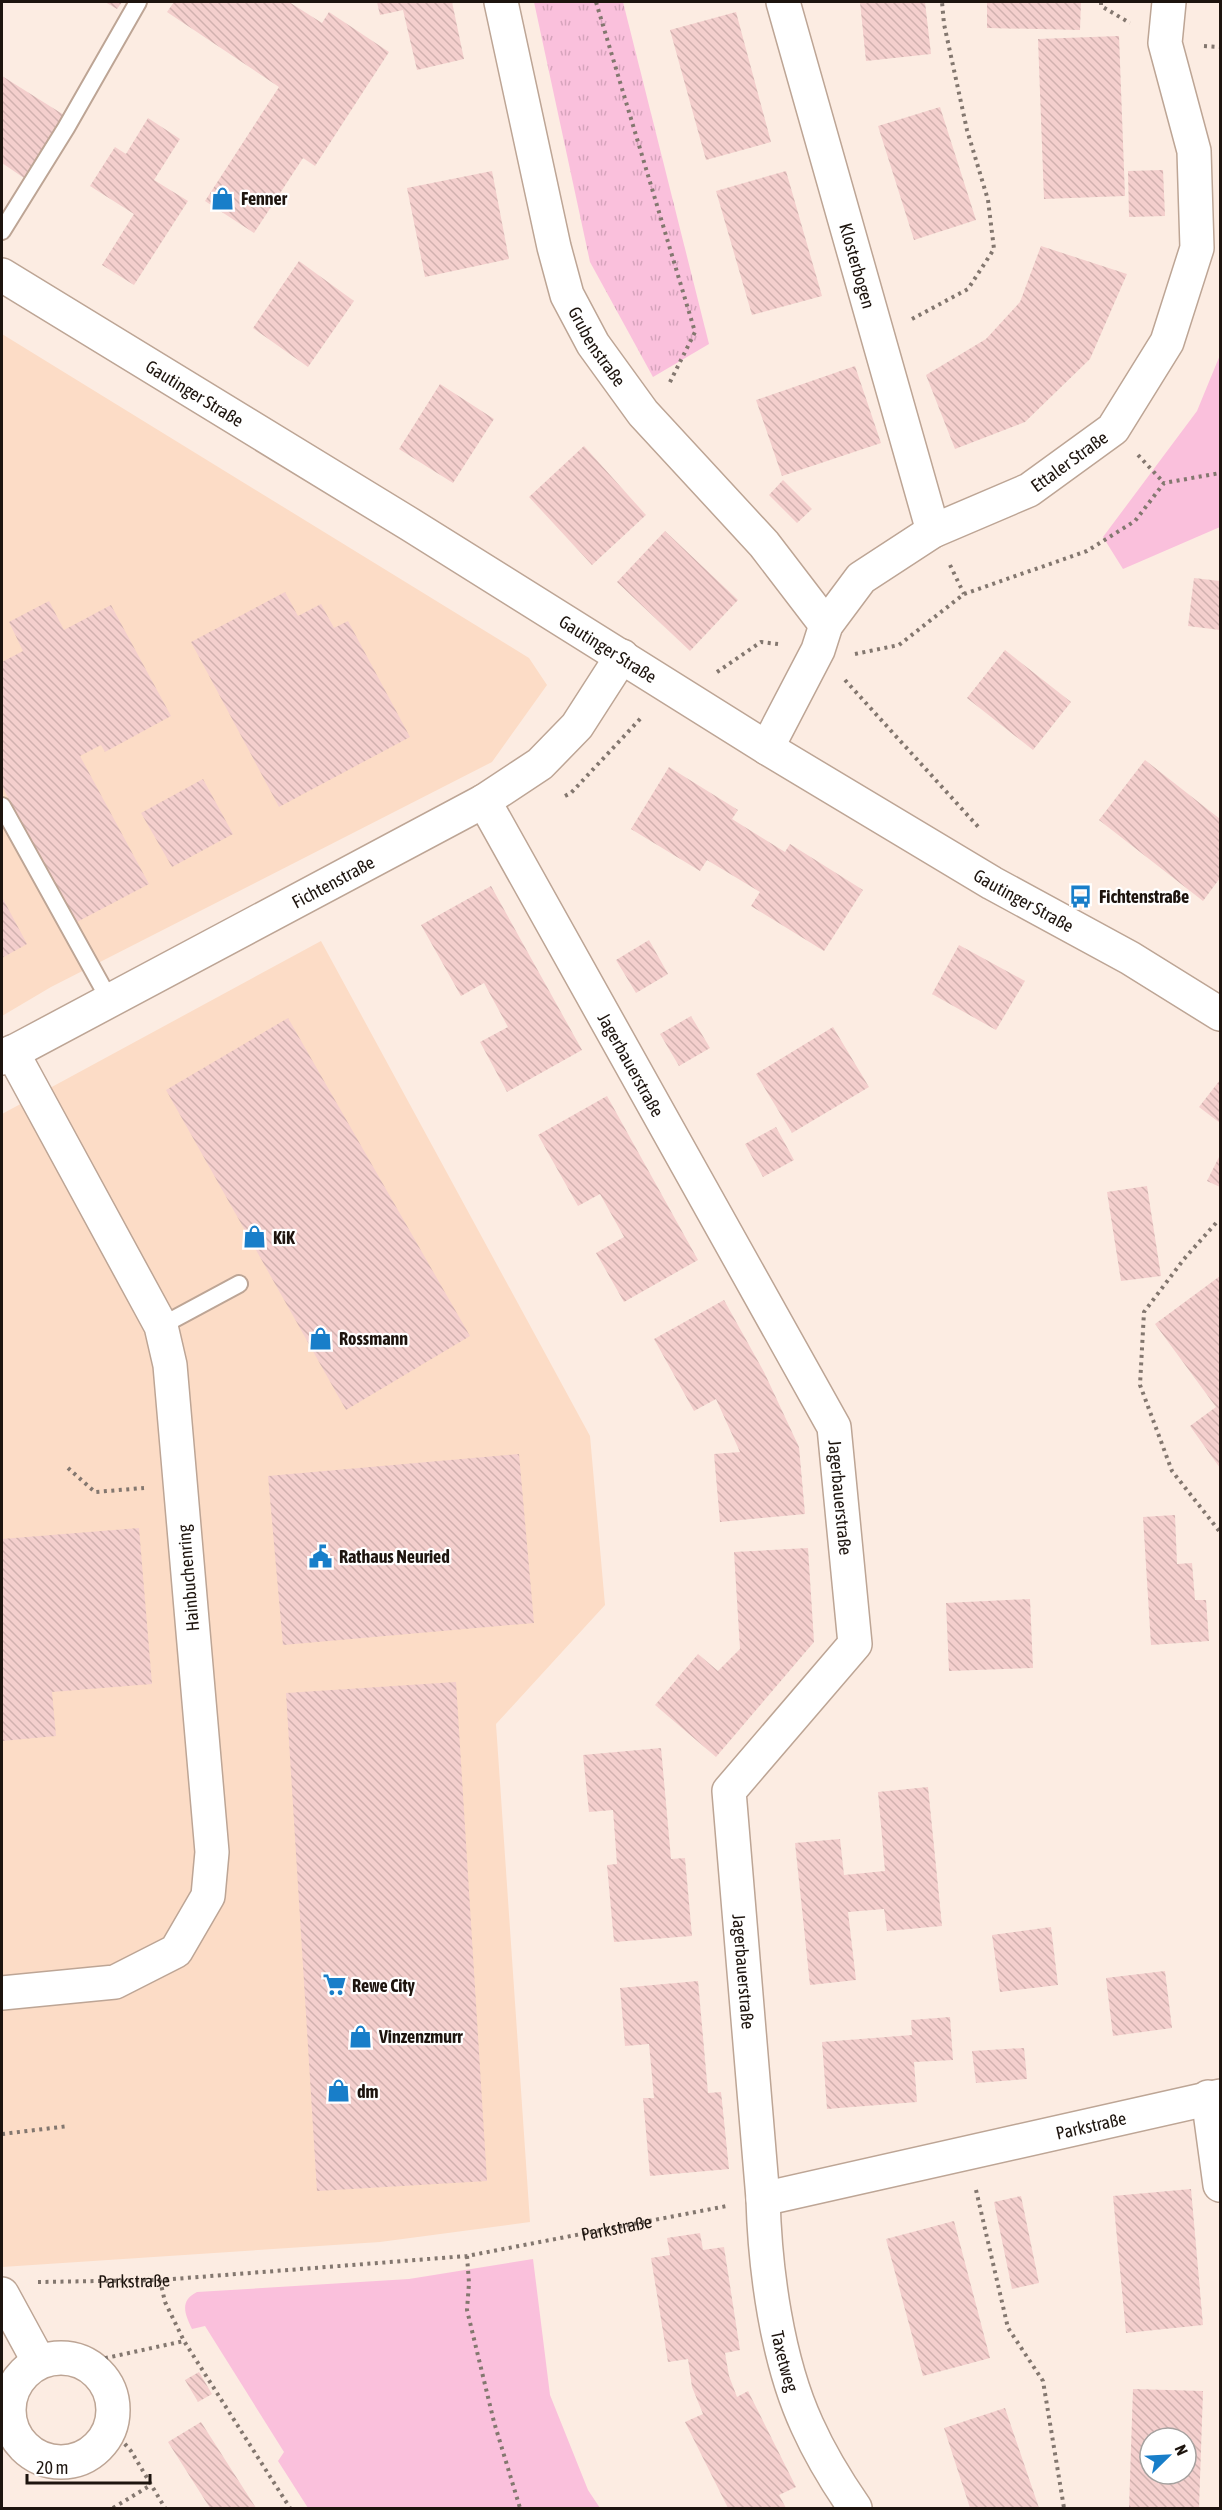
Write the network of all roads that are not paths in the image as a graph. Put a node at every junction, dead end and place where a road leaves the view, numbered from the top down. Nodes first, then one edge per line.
1 (138, 2) edge
2 (501, 2) edge
3 (783, 2) edge
4 (1169, 2) edge
5 (2, 231) edge
6 (2, 274) edge
7 (933, 531) junction
8 (828, 644) junction
9 (622, 656) junction
10 (767, 748) junction
11 (484, 801) junction
12 (2, 806) edge
13 (109, 999) junction
14 (1221, 1014) edge
15 (7, 1055) edge
16 (239, 1284) dead end
17 (160, 1326) junction
18 (2, 1994) edge
19 (1214, 2097) edge
20 (1221, 2185) edge
21 (763, 2199) junction
22 (16, 2288) edge
23 (22, 2369) edge
24 (855, 2508) edge

1 - 5 lane
2 - 8 street, Grubenstraße
3 - 7 street, Klosterbogen
4 - 7 street, Ettaler Straße
6 - 9 street, Gautinger Straße
7 - 8 street, Ettaler Straße
8 - 10 street, Ettaler Straße
9 - 10 street, Gautinger Straße
9 - 11 street, Fichtenstraße
10 - 14 street, Gautinger Straße
11 - 13 street, Fichtenstraße
11 - 21 street, Jagerbauerstraße
12 - 13 lane
13 - 15 street, Fichtenstraße
15 - 17 street, Hainbuchenring
16 - 17 lane
17 - 18 street, Hainbuchenring
19 - 20 street
19 - 21 street, Parkstraße
21 - 24 street, Taxetweg
22 - 23 street
23 - 23 street

